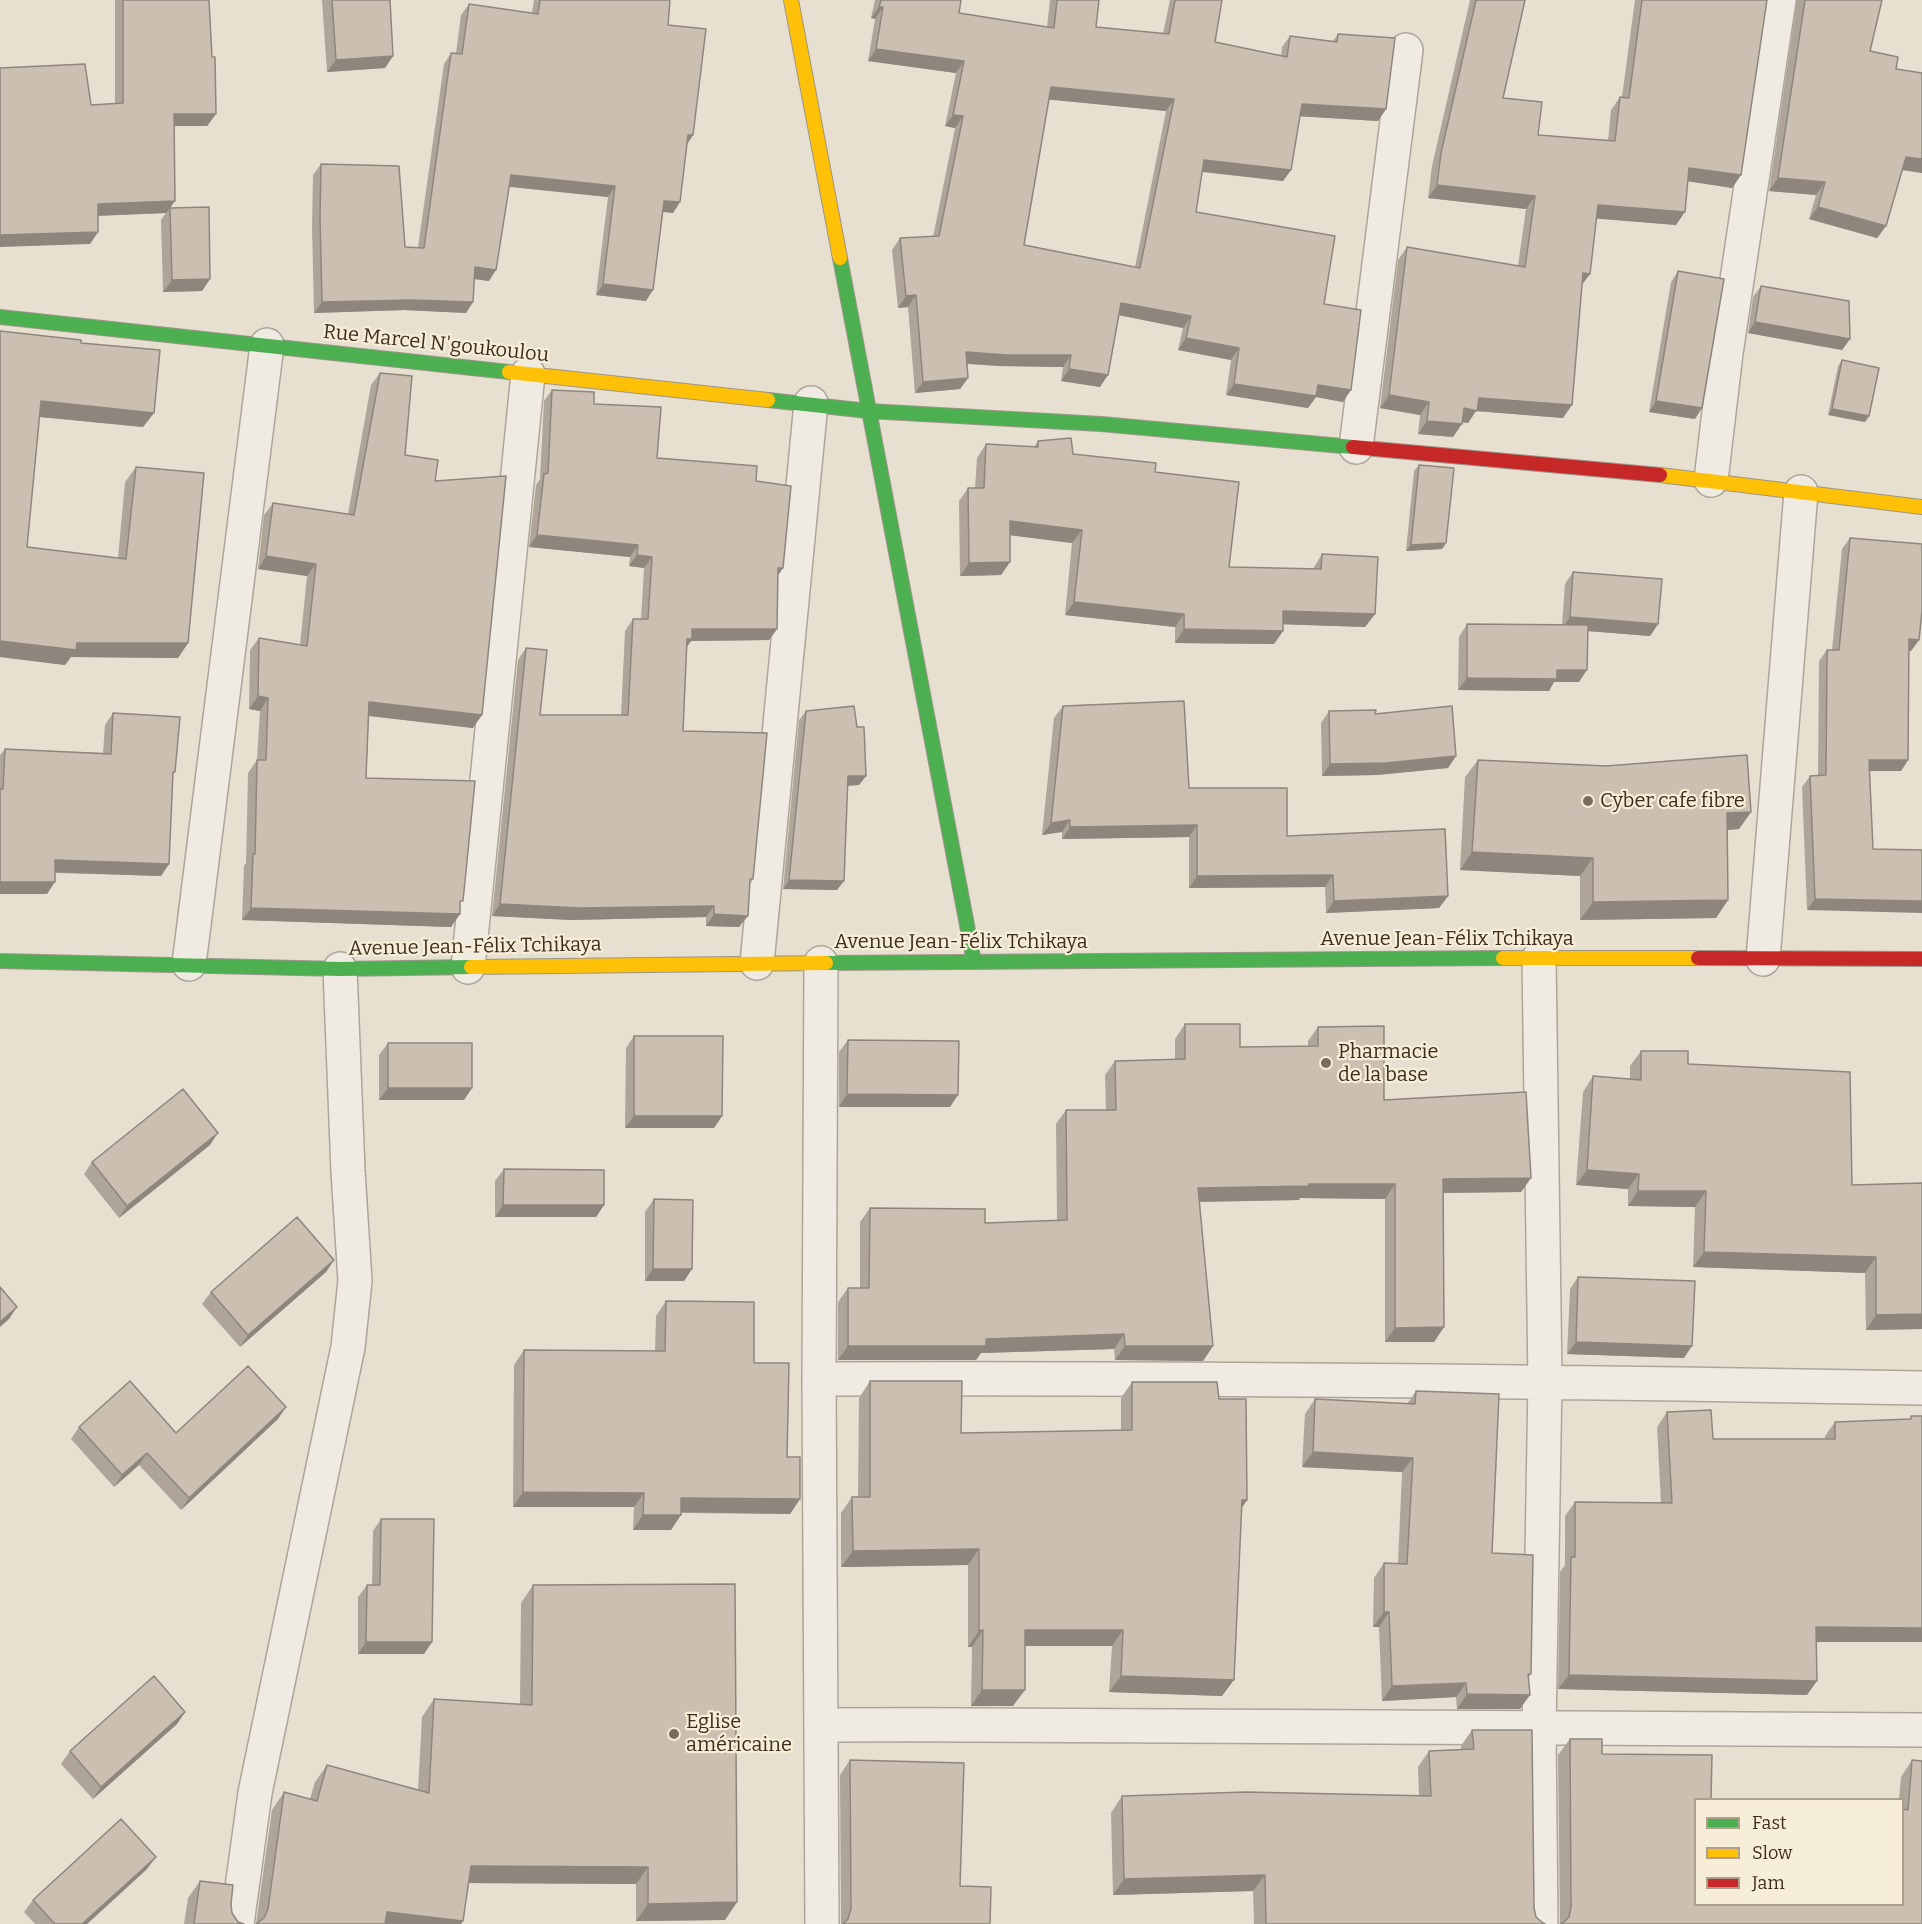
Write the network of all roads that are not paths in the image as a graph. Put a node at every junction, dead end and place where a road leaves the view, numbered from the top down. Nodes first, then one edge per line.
1 (791, 0) edge
2 (1779, 0) edge
3 (1406, 50) dead end
4 (0, 317) edge
5 (267, 345) junction
6 (528, 374) junction
7 (812, 403) junction
8 (868, 411) junction
9 (1356, 447) junction
10 (1711, 480) junction
11 (1801, 492) junction
12 (1922, 507) edge
13 (1539, 958) junction
14 (1763, 958) junction
15 (1922, 959) edge
16 (0, 962) edge
17 (974, 962) junction
18 (757, 963) junction
19 (821, 963) junction
20 (189, 964) junction
21 (468, 967) junction
22 (340, 969) junction
23 (819, 1379) junction
24 (1545, 1381) junction
25 (1922, 1389) edge
26 (821, 1725) junction
27 (1539, 1729) junction
28 (1922, 1730) edge
29 (237, 1924) edge
30 (822, 1924) edge
31 (1541, 1924) edge

1 - 8 street
2 - 10 street
3 - 9 street
4 - 5 street, Rue Marcel N'goukoulou
5 - 6 street, Rue Marcel N'goukoulou
5 - 20 street
6 - 7 street, Rue Marcel N'goukoulou
6 - 21 street
7 - 8 street, Rue Marcel N'goukoulou
7 - 18 street
8 - 9 street, Rue Marcel N'goukoulou
8 - 17 street
9 - 10 street, Rue Marcel N'goukoulou
10 - 11 street, Rue Marcel N'goukoulou
11 - 12 street, Rue Marcel N'goukoulou
11 - 14 street
13 - 14 street, Avenue Jean-Félix Tchikaya
13 - 17 street, Avenue Jean-Félix Tchikaya
13 - 24 street
14 - 15 street, Avenue Jean-Félix Tchikaya
16 - 20 street, Avenue Jean-Félix Tchikaya
17 - 19 street, Avenue Jean-Félix Tchikaya
18 - 19 street, Avenue Jean-Félix Tchikaya
18 - 21 street, Avenue Jean-Félix Tchikaya
19 - 23 street
20 - 22 street, Avenue Jean-Félix Tchikaya
21 - 22 street, Avenue Jean-Félix Tchikaya
22 - 29 street
23 - 24 street
23 - 26 street
24 - 25 street
24 - 27 street
26 - 27 street
26 - 30 street
27 - 28 street
27 - 31 street

